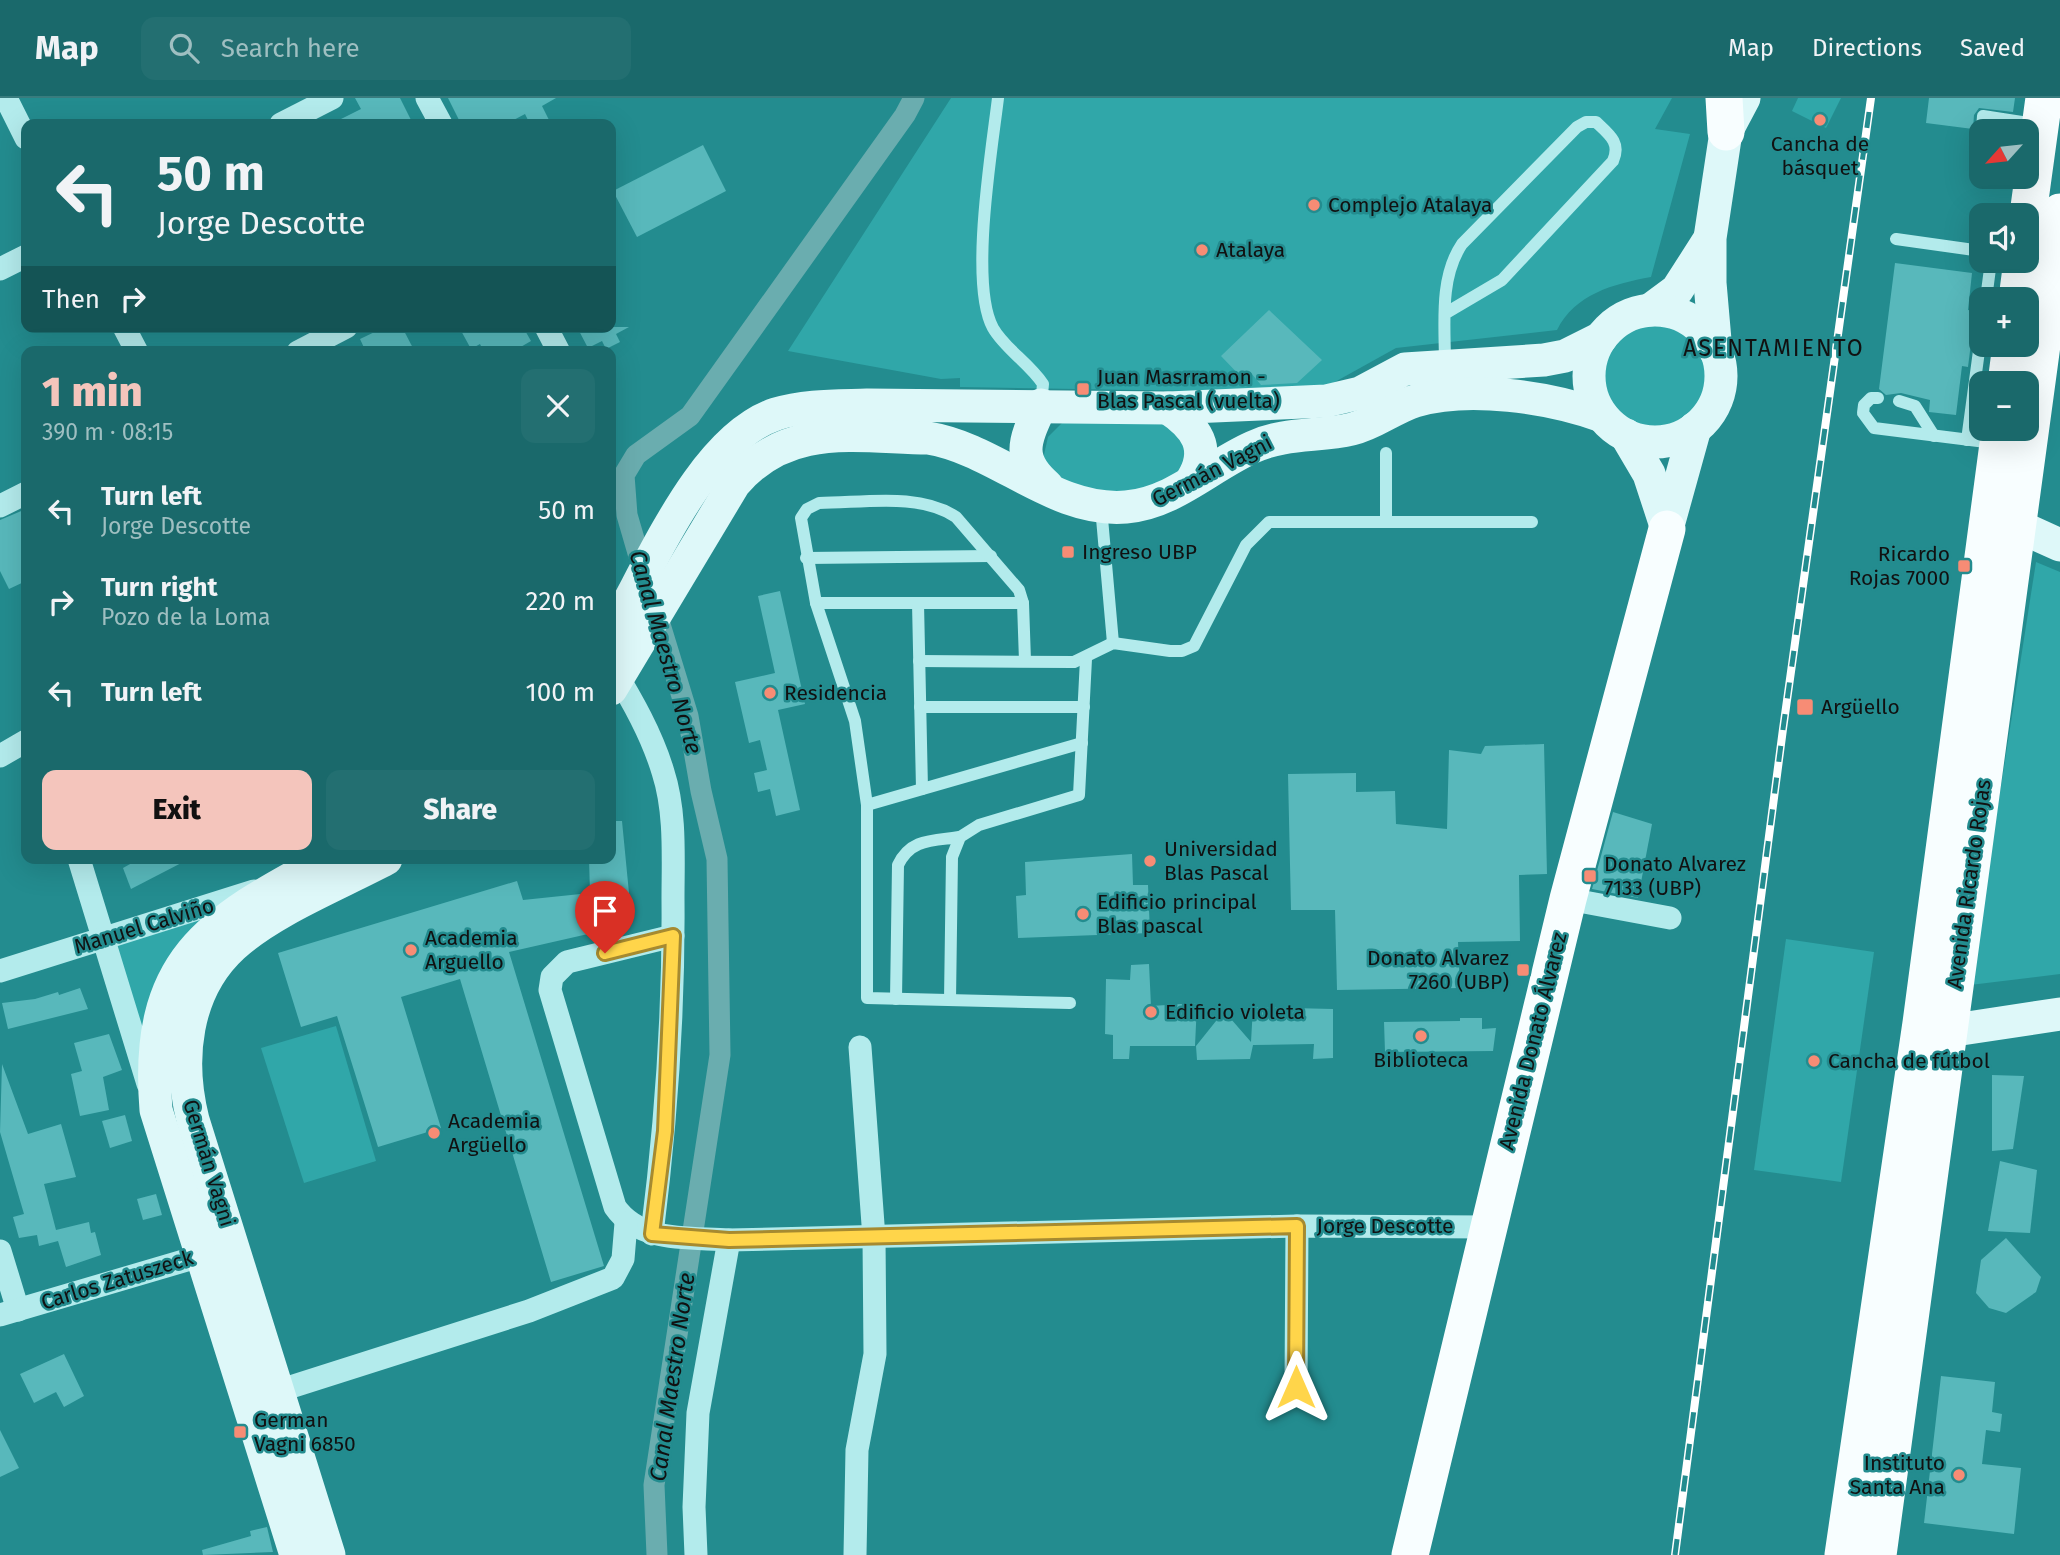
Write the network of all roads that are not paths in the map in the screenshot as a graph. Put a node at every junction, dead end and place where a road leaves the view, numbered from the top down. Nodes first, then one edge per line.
1 (6, 98) edge
2 (332, 98) edge
3 (427, 98) edge
4 (998, 98) edge
5 (1744, 98) edge
6 (1725, 115) edge
7 (291, 119) edge
8 (438, 119) edge
9 (21, 128) edge
10 (2060, 212) edge
11 (1710, 238) junction
12 (1896, 239) dead end
13 (1969, 249) edge
14 (21, 258) edge
15 (0, 269) edge
16 (1650, 310) junction
17 (1446, 313) junction
18 (334, 333) edge
19 (1601, 338) junction
20 (310, 346) edge
21 (1716, 352) junction
22 (1445, 366) junction
23 (1878, 398) dead end
24 (1899, 401) dead end
25 (1041, 405) junction
26 (1168, 408) junction
27 (1614, 426) junction
28 (1695, 428) junction
29 (1969, 435) edge
30 (1934, 436) junction
31 (1992, 441) edge
32 (2006, 441) edge
33 (1386, 453) dead end
34 (1192, 480) junction
35 (1053, 490) junction
36 (21, 496) edge
37 (0, 506) edge
38 (1101, 507) junction
39 (1386, 522) junction
40 (1531, 522) dead end
41 (2018, 526) junction
42 (1667, 529) junction
43 (2060, 544) edge
44 (991, 556) junction
45 (806, 558) junction
46 (816, 603) junction
47 (918, 603) junction
48 (1023, 603) junction
49 (626, 626) edge
50 (1113, 643) junction
51 (1086, 659) junction
52 (919, 660) junction
53 (1024, 661) junction
54 (616, 665) edge
55 (616, 682) edge
56 (920, 707) junction
57 (1084, 707) junction
58 (1082, 743) junction
59 (21, 744) edge
60 (0, 756) edge
61 (922, 789) junction
62 (867, 805) junction
63 (960, 837) junction
64 (80, 864) edge
65 (317, 864) edge
66 (377, 864) edge
67 (287, 880) junction
68 (1568, 899) junction
69 (1671, 918) dead end
70 (673, 936) junction
71 (102, 938) junction
72 (0, 971) edge
73 (896, 999) junction
74 (950, 1000) junction
75 (1070, 1003) dead end
76 (2060, 1014) edge
77 (1934, 1027) junction
78 (860, 1047) dead end
79 (156, 1110) junction
80 (626, 1223) junction
81 (1297, 1226) junction
82 (1488, 1227) junction
83 (660, 1235) junction
84 (874, 1238) junction
85 (719, 1239) junction
86 (234, 1247) junction
87 (0, 1251) edge
88 (201, 1255) junction
89 (9, 1313) edge
90 (1296, 1387) dead end
91 (278, 1391) junction
92 (296, 1555) edge
93 (329, 1555) edge
94 (696, 1555) edge
95 (855, 1555) edge
96 (1409, 1555) edge
97 (1843, 1555) edge
98 (1878, 1555) edge

1 - 9 street
2 - 7 street
3 - 8 street
4 - 25 lane
5 - 6 main road
6 - 11 main road
10 - 41 main road, Avenida Ricardo Rojas
11 - 16 main road
11 - 21 main road
12 - 13 lane
14 - 15 street
16 - 19 main road
16 - 21 main road
17 - 17 lane
17 - 22 lane
18 - 20 street
19 - 22 main road, Germán Vagni
19 - 27 main road
21 - 28 main road
22 - 26 main road, Germán Vagni
23 - 30 lane
24 - 30 lane
25 - 26 main road, Germán Vagni
25 - 35 main road
25 - 49 main road, Germán Vagni
26 - 34 main road
27 - 28 main road
27 - 34 main road, Germán Vagni
27 - 42 main road
28 - 42 main road, Avenida Donato Álvarez
29 - 30 lane
31 - 77 main road, Avenida Ricardo Rojas
32 - 41 main road
33 - 39 lane
34 - 38 main road, Germán Vagni
35 - 38 main road, Germán Vagni
35 - 49 main road, Germán Vagni
36 - 37 street
38 - 50 lane
39 - 40 lane
39 - 50 lane
41 - 43 main road
41 - 77 main road, Avenida Ricardo Rojas
42 - 68 main road, Avenida Donato Álvarez
44 - 45 lane
44 - 45 lane
44 - 48 lane
45 - 46 lane
46 - 47 lane
46 - 62 lane
47 - 48 lane
47 - 52 lane
48 - 53 lane
49 - 54 main road
50 - 51 lane
51 - 53 lane
51 - 57 lane
52 - 53 lane
52 - 56 lane
55 - 70 street
56 - 57 lane
56 - 61 lane
57 - 58 lane
58 - 61 lane
58 - 63 lane
59 - 60 street
61 - 62 lane
62 - 73 lane
63 - 73 lane
63 - 74 lane
64 - 71 street
65 - 67 main road, Germán Vagni
66 - 86 main road, Germán Vagni
67 - 71 street, Manuel Calviño
67 - 79 main road, Germán Vagni
68 - 69 street
68 - 82 main road, Avenida Donato Álvarez
70 - 80 street
70 - 83 street
71 - 72 street, Manuel Calviño
71 - 79 street
73 - 74 lane
74 - 75 lane
76 - 77 main road
77 - 97 main road, Avenida Ricardo Rojas
77 - 98 main road, Avenida Ricardo Rojas
78 - 84 street
79 - 88 main road, Germán Vagni
80 - 83 street
80 - 91 street
81 - 82 street, Jorge Descotte
81 - 84 street, Jorge Descotte
81 - 90 street
82 - 96 main road, Avenida Donato Álvarez
83 - 85 street, Jorge Descotte
84 - 85 street, Jorge Descotte
84 - 95 street
85 - 94 street
86 - 88 street, Carlos Zatuszeck
86 - 91 main road, Germán Vagni
87 - 89 street
88 - 89 street, Carlos Zatuszeck
88 - 92 main road, Germán Vagni
91 - 93 main road, Germán Vagni

